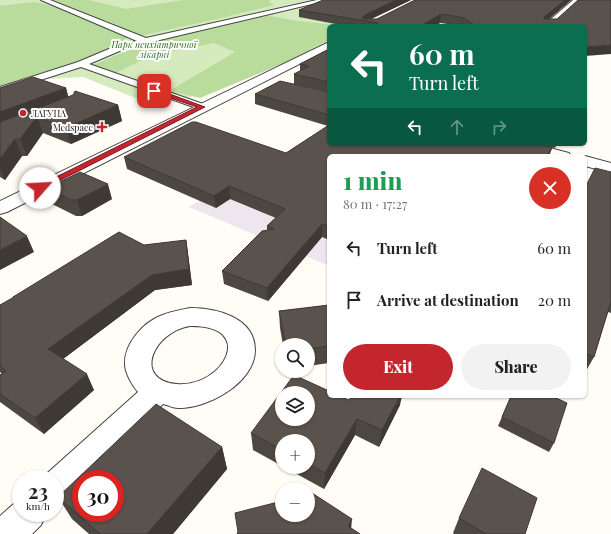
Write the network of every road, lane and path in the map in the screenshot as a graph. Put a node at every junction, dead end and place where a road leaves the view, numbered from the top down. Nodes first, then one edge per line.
1 (44, 0) edge
2 (326, 0) edge
3 (578, 0) edge
4 (550, 24) edge
5 (145, 41) junction
6 (327, 46) edge
7 (81, 64) junction
8 (257, 80) junction
9 (278, 85) edge
10 (0, 90) edge
11 (202, 107) junction
12 (522, 146) edge
13 (555, 154) edge
14 (587, 162) edge
15 (611, 168) edge
16 (0, 208) edge
17 (158, 392) dead end
18 (64, 480) edge
19 (20, 522) edge
20 (0, 528) edge
21 (7, 534) edge

1 - 5 lane
2 - 5 lane
3 - 4 street
5 - 7 lane
6 - 8 street
7 - 10 lane
7 - 11 lane
8 - 9 street
8 - 11 street
11 - 16 street
12 - 13 street
14 - 15 street
17 - 18 street
19 - 21 street
20 - 21 lane

